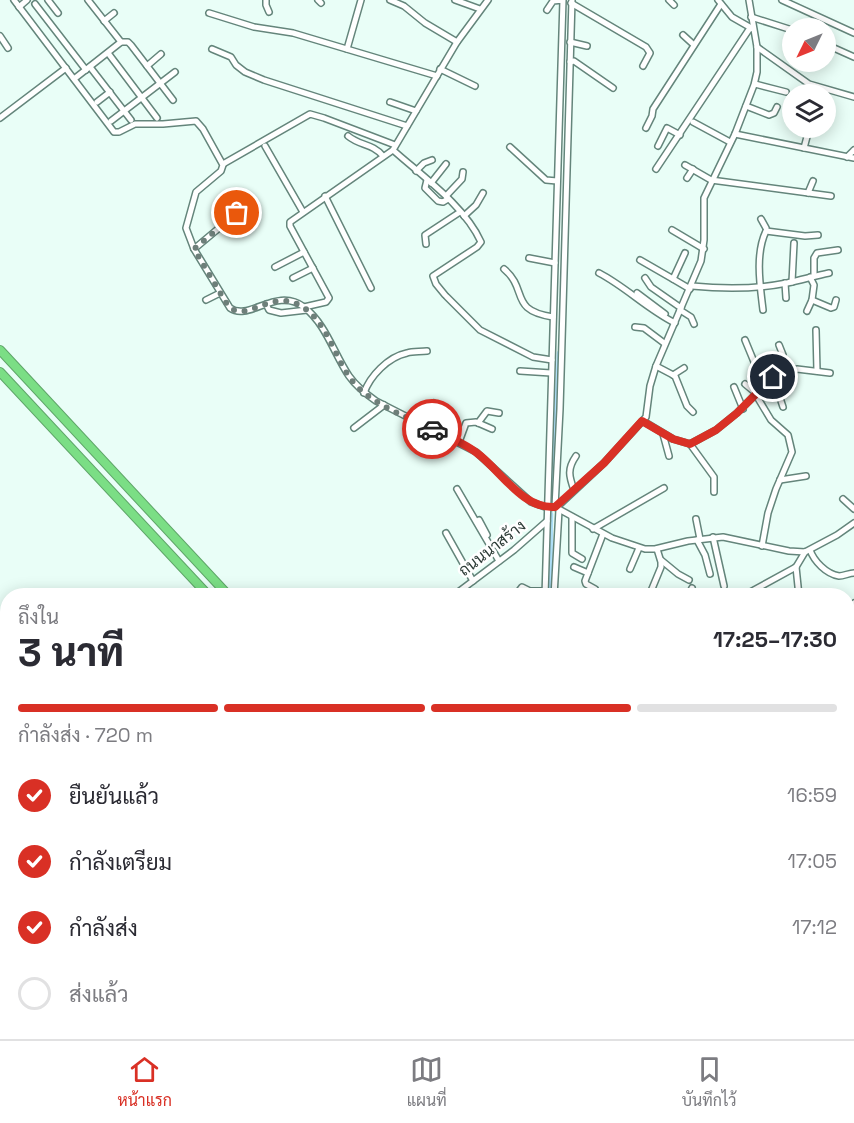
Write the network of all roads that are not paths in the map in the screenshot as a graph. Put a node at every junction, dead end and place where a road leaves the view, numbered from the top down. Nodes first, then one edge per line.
1 (14, 0) edge
2 (27, 0) edge
3 (48, 0) edge
4 (266, 0) edge
5 (361, 0) edge
6 (390, 0) edge
7 (455, 0) edge
8 (488, 0) edge
9 (669, 0) edge
10 (749, 0) edge
11 (782, 0) edge
12 (90, 1) edge
13 (572, 1) edge
14 (719, 2) edge
15 (35, 4) dead end
16 (674, 5) dead end
17 (19, 7) junction
18 (480, 9) junction
19 (548, 10) dead end
20 (269, 12) dead end
21 (58, 13) dead end
22 (114, 13) dead end
23 (209, 13) dead end
24 (751, 17) junction
25 (104, 21) junction
26 (782, 27) edge
27 (752, 29) junction
28 (854, 33) edge
29 (683, 35) dead end
30 (0, 36) edge
31 (121, 42) junction
32 (457, 42) junction
33 (570, 42) junction
34 (694, 45) junction
35 (587, 46) dead end
36 (757, 47) junction
37 (8, 48) dead end
38 (212, 49) dead end
39 (347, 49) junction
40 (836, 49) edge
41 (108, 53) junction
42 (161, 54) dead end
43 (854, 57) edge
44 (570, 62) junction
45 (147, 66) junction
46 (643, 66) dead end
47 (88, 68) junction
48 (66, 69) junction
49 (440, 69) junction
50 (175, 72) dead end
51 (437, 76) junction
52 (74, 79) junction
53 (160, 83) junction
54 (755, 84) junction
55 (475, 86) dead end
56 (613, 88) dead end
57 (782, 91) edge
58 (110, 92) junction
59 (141, 97) junction
60 (854, 97) edge
61 (173, 100) dead end
62 (97, 102) dead end
63 (390, 102) dead end
64 (746, 106) junction
65 (777, 107) dead end
66 (124, 110) junction
67 (416, 111) junction
68 (0, 118) edge
69 (157, 118) dead end
70 (111, 120) dead end
71 (131, 120) dead end
72 (693, 122) dead end
73 (407, 126) junction
74 (646, 128) dead end
75 (735, 134) junction
76 (680, 135) junction
77 (348, 136) dead end
78 (806, 138) edge
79 (730, 142) junction
80 (265, 146) dead end
81 (658, 146) dead end
82 (510, 147) dead end
83 (394, 148) junction
84 (804, 148) junction
85 (854, 150) edge
86 (383, 156) junction
87 (847, 157) junction
88 (854, 159) edge
89 (432, 160) dead end
90 (223, 164) junction
91 (446, 164) dead end
92 (685, 165) dead end
93 (656, 169) dead end
94 (693, 169) junction
95 (416, 171) junction
96 (463, 172) dead end
97 (687, 178) dead end
98 (557, 180) junction
99 (711, 180) junction
100 (429, 181) junction
101 (813, 181) dead end
102 (483, 193) dead end
103 (808, 193) junction
104 (325, 196) junction
105 (831, 196) dead end
106 (447, 197) junction
107 (303, 212) junction
108 (237, 213) dead end
109 (462, 214) junction
110 (764, 220) dead end
111 (766, 229) junction
112 (672, 230) dead end
113 (818, 235) dead end
114 (794, 243) dead end
115 (426, 244) dead end
116 (194, 249) junction
117 (704, 249) junction
118 (838, 250) dead end
119 (304, 252) junction
120 (685, 253) dead end
121 (529, 258) dead end
122 (640, 260) dead end
123 (555, 263) junction
124 (275, 267) dead end
125 (313, 268) junction
126 (504, 269) dead end
127 (599, 273) dead end
128 (829, 273) dead end
129 (812, 277) junction
130 (293, 278) dead end
131 (645, 278) dead end
132 (673, 279) junction
133 (621, 282) dead end
134 (792, 282) junction
135 (785, 283) junction
136 (760, 286) junction
137 (691, 287) junction
138 (371, 288) dead end
139 (220, 293) junction
140 (786, 298) dead end
141 (207, 300) dead end
142 (812, 300) junction
143 (836, 300) dead end
144 (266, 304) junction
145 (305, 309) junction
146 (681, 309) junction
147 (763, 310) dead end
148 (807, 311) dead end
149 (553, 317) junction
150 (675, 321) junction
151 (694, 324) dead end
152 (635, 327) dead end
153 (816, 330) dead end
154 (745, 340) dead end
155 (664, 344) junction
156 (779, 345) dead end
157 (0, 350) edge
158 (427, 351) dead end
159 (552, 360) junction
160 (656, 366) junction
161 (684, 368) dead end
162 (520, 371) dead end
163 (817, 371) junction
164 (0, 372) edge
165 (549, 373) junction
166 (784, 373) junction
167 (830, 373) dead end
168 (674, 375) junction
169 (773, 377) junction
170 (745, 384) dead end
171 (764, 386) junction
172 (734, 387) dead end
173 (364, 393) junction
174 (757, 395) junction
175 (434, 403) dead end
176 (384, 405) junction
177 (783, 407) dead end
178 (742, 409) junction
179 (693, 412) dead end
180 (499, 413) dead end
181 (642, 421) junction
182 (478, 423) junction
183 (422, 424) junction
184 (354, 428) dead end
185 (492, 429) dead end
186 (663, 434) junction
187 (796, 434) dead end
188 (788, 435) junction
189 (459, 442) junction
190 (690, 444) junction
191 (576, 456) dead end
192 (669, 456) dead end
193 (806, 476) dead end
194 (780, 480) junction
195 (457, 489) dead end
196 (664, 489) dead end
197 (574, 490) junction
198 (714, 492) dead end
199 (843, 499) dead end
200 (554, 508) junction
201 (854, 509) edge
202 (572, 517) junction
203 (696, 519) dead end
204 (479, 520) dead end
205 (547, 521) junction
206 (854, 523) edge
207 (593, 529) junction
208 (446, 533) dead end
209 (603, 534) junction
210 (713, 537) junction
211 (698, 540) junction
212 (489, 545) junction
213 (762, 546) junction
214 (639, 548) junction
215 (657, 549) junction
216 (807, 551) junction
217 (582, 559) dead end
218 (660, 560) junction
219 (499, 561) junction
220 (574, 567) dead end
221 (796, 567) junction
222 (630, 569) dead end
223 (588, 573) junction
224 (854, 573) edge
225 (710, 574) dead end
226 (689, 579) dead end
227 (473, 581) junction
228 (724, 586) dead end
229 (202, 588) edge
230 (222, 588) edge
231 (464, 588) edge
232 (545, 588) edge
233 (554, 588) edge
234 (593, 588) edge
235 (652, 588) edge
236 (758, 588) edge
237 (798, 588) edge

1 - 17 street
2 - 17 street
3 - 21 street
4 - 20 street
5 - 39 street
6 - 32 street
7 - 18 street
8 - 18 street
9 - 16 street
10 - 24 street
11 - 28 street
12 - 25 street
13 - 33 street
13 - 46 street
14 - 27 street
14 - 34 street
15 - 47 street
17 - 48 street
18 - 32 street
19 - 98 street
22 - 25 street
23 - 39 street
24 - 26 street
24 - 27 street
25 - 31 street
27 - 36 street
27 - 76 street
29 - 34 street
30 - 37 street
31 - 41 street
31 - 45 street
32 - 49 street
33 - 35 street
33 - 44 street
34 - 74 street
36 - 54 street
36 - 60 street
38 - 73 street
39 - 51 street
40 - 43 street
41 - 47 street
41 - 59 street
42 - 45 street
44 - 56 street
44 - 200 street
45 - 53 street
47 - 52 street
47 - 58 street
48 - 52 street
48 - 68 street
49 - 51 street
49 - 55 street
50 - 53 street
51 - 67 street
52 - 90 street
53 - 59 street
53 - 61 street
54 - 57 street
54 - 64 street
58 - 62 street
58 - 66 street
59 - 66 street
59 - 69 street
63 - 67 street
64 - 65 street
64 - 75 street
66 - 70 street
66 - 71 street
67 - 73 street
72 - 79 street
73 - 83 street
75 - 79 street
75 - 84 street
76 - 81 street
76 - 93 street
77 - 86 street
78 - 84 street
79 - 99 street
80 - 107 street
82 - 98 street
83 - 86 street
83 - 90 street
83 - 95 street
84 - 87 street
85 - 87 street
86 - 104 street
87 - 88 street
89 - 95 street
90 - 116 street
91 - 100 street
92 - 94 street
94 - 97 street
94 - 99 street
95 - 100 street
96 - 106 street
98 - 123 street
99 - 103 street
99 - 117 street
100 - 106 street
101 - 103 street
102 - 109 street
103 - 105 street
104 - 107 street
104 - 138 street
106 - 109 street
107 - 119 street
108 - 116 street
109 - 115 street
109 - 159 street
110 - 111 street
111 - 113 street
111 - 136 street
112 - 117 street
114 - 134 street
116 - 139 street
117 - 137 street
118 - 129 street
119 - 124 street
119 - 125 street
120 - 132 street
121 - 123 street
122 - 132 street
123 - 149 street
125 - 130 street
125 - 145 street
126 - 149 street
127 - 150 street
128 - 129 street
129 - 134 street
129 - 142 street
131 - 146 street
132 - 137 street
133 - 150 street
134 - 135 street
135 - 136 street
135 - 140 street
136 - 137 street
136 - 147 street
137 - 146 street
139 - 141 street
139 - 144 street
142 - 143 street
142 - 148 street
144 - 145 street
144 - 145 street
145 - 173 street
146 - 150 street
146 - 151 street
149 - 159 street
150 - 155 street
152 - 155 street
153 - 163 street
154 - 171 street
155 - 160 street
156 - 166 street
157 - 230 highway
158 - 173 street
159 - 165 street
160 - 168 street
160 - 181 street
161 - 168 street
162 - 165 street
163 - 166 street
163 - 167 street
164 - 229 highway
165 - 200 street
166 - 169 street
168 - 179 street
169 - 171 street
169 - 177 street
170 - 174 street
171 - 174 street
172 - 178 street
173 - 176 street
174 - 178 street
174 - 188 street
175 - 183 street
176 - 183 street
176 - 184 street
178 - 190 street
180 - 182 street
181 - 186 street
181 - 197 street
182 - 185 street
182 - 189 street
183 - 189 street
186 - 190 street
186 - 192 street
187 - 188 street
188 - 194 street
189 - 200 street
190 - 198 street
191 - 197 street
193 - 194 street
194 - 213 street
195 - 212 street
196 - 207 street
197 - 200 street
199 - 201 street
200 - 202 street
200 - 205 street
200 - 233 street
202 - 207 street
202 - 217 street
203 - 211 street
204 - 212 street
205 - 219 street, ถนนนาสร้าง
205 - 232 street
206 - 216 street
207 - 209 street
208 - 227 street
209 - 214 street
209 - 223 street
210 - 211 street
210 - 213 street
210 - 228 street
211 - 215 street
211 - 225 street
212 - 219 street
213 - 216 street
214 - 215 street
214 - 222 street
215 - 218 street
216 - 221 street
216 - 224 street
218 - 226 street
218 - 235 street
219 - 227 street, ถนนนาสร้าง
220 - 223 street
221 - 236 street
221 - 237 street
223 - 234 street
227 - 231 street, ถนนนาสร้าง

